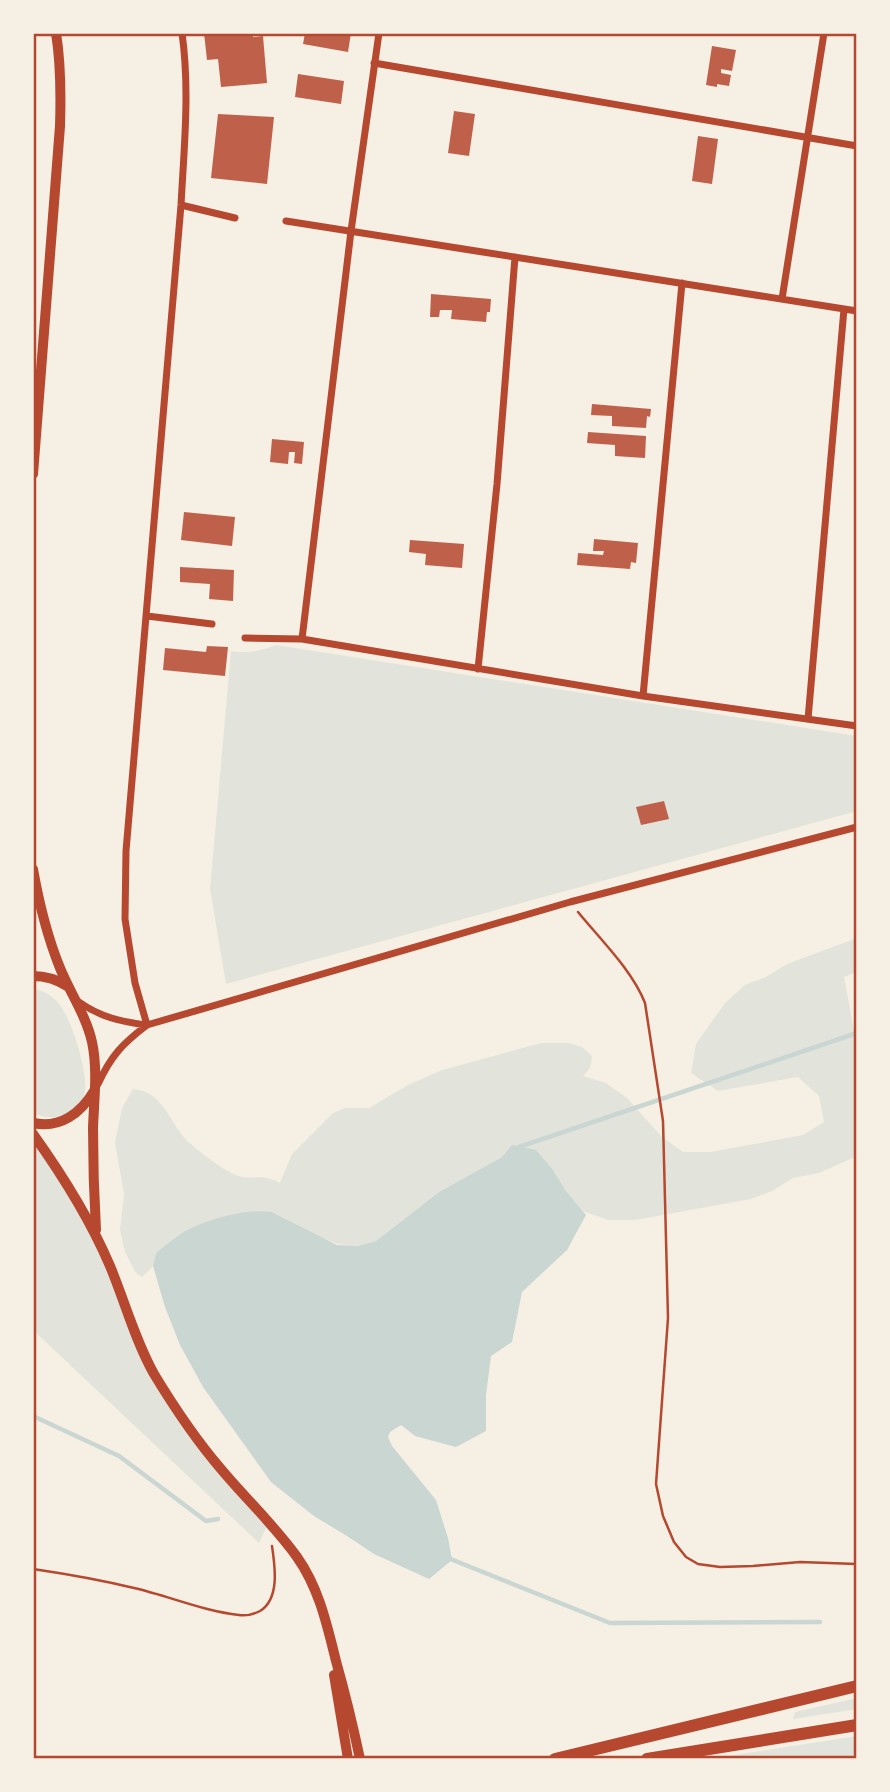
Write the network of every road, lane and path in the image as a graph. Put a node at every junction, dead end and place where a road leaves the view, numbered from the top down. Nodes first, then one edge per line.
1 (56, 33) edge
2 (182, 33) edge
3 (379, 33) edge
4 (824, 33) edge
5 (374, 63) junction
6 (808, 138) junction
7 (857, 146) edge
8 (181, 205) junction
9 (235, 218) dead end
10 (286, 221) dead end
11 (351, 231) junction
12 (514, 257) junction
13 (682, 283) junction
14 (782, 299) junction
15 (844, 309) junction
16 (857, 311) edge
17 (33, 474) edge
18 (146, 616) junction
19 (212, 624) dead end
20 (245, 638) dead end
21 (302, 639) junction
22 (478, 669) junction
23 (643, 696) junction
24 (808, 719) junction
25 (857, 726) edge
26 (857, 827) edge
27 (33, 869) edge
28 (570, 902) junction
29 (33, 976) edge
30 (67, 986) junction
31 (75, 1000) junction
32 (147, 1026) junction
33 (95, 1089) junction
34 (33, 1123) edge
35 (33, 1134) edge
36 (96, 1236) junction
37 (269, 1522) junction
38 (857, 1564) edge
39 (33, 1569) edge
40 (327, 1624) junction
41 (857, 1686) edge
42 (857, 1725) edge
43 (348, 1759) edge
44 (360, 1759) edge
45 (555, 1759) edge
46 (647, 1759) edge

1 - 17 main road
2 - 8 street
3 - 5 street
4 - 6 street
5 - 6 street
5 - 11 street
6 - 7 street
6 - 14 street
8 - 9 street
8 - 18 street
10 - 11 street
11 - 12 street
11 - 21 street
12 - 13 street
12 - 22 street
13 - 14 street
13 - 23 street
14 - 15 street
15 - 16 street
15 - 24 street
18 - 19 street
18 - 32 street
20 - 21 street
21 - 22 street
22 - 23 street
23 - 24 street
24 - 25 street
26 - 28 street
27 - 30 main road
28 - 32 street
28 - 38 path
29 - 30 main road
30 - 31 main road
31 - 32 street
31 - 33 main road
32 - 33 street
33 - 34 main road
33 - 36 main road
35 - 36 main road
36 - 37 main road
37 - 39 path
37 - 40 main road
40 - 43 main road
40 - 44 main road
41 - 45 highway
42 - 46 highway

